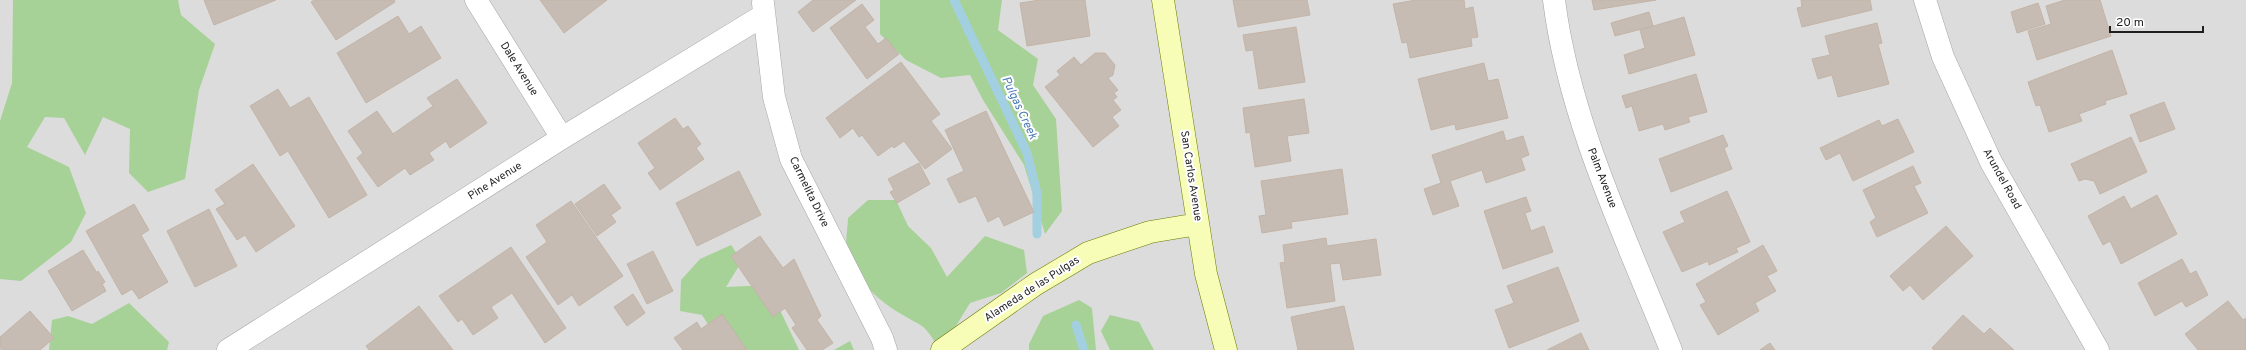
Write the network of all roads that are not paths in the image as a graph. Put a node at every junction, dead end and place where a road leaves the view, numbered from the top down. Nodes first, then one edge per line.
1 (476, 0) edge
2 (1163, 0) edge
3 (1554, 0) edge
4 (1925, 0) edge
5 (763, 7) edge
6 (562, 138) junction
7 (1198, 224) junction
8 (228, 350) edge
9 (886, 350) edge
10 (942, 350) edge
11 (1226, 350) edge
12 (1671, 350) edge
13 (2098, 350) edge

1 - 6 street, Dale Avenue
2 - 7 main road, San Carlos Avenue
3 - 12 street, Palm Avenue
4 - 13 street, Arundel Road
5 - 6 street, Pine Avenue
5 - 9 street, Carmelita Drive
6 - 8 street, Pine Avenue
7 - 10 main road, Alameda de las Pulgas
7 - 11 main road, San Carlos Avenue

